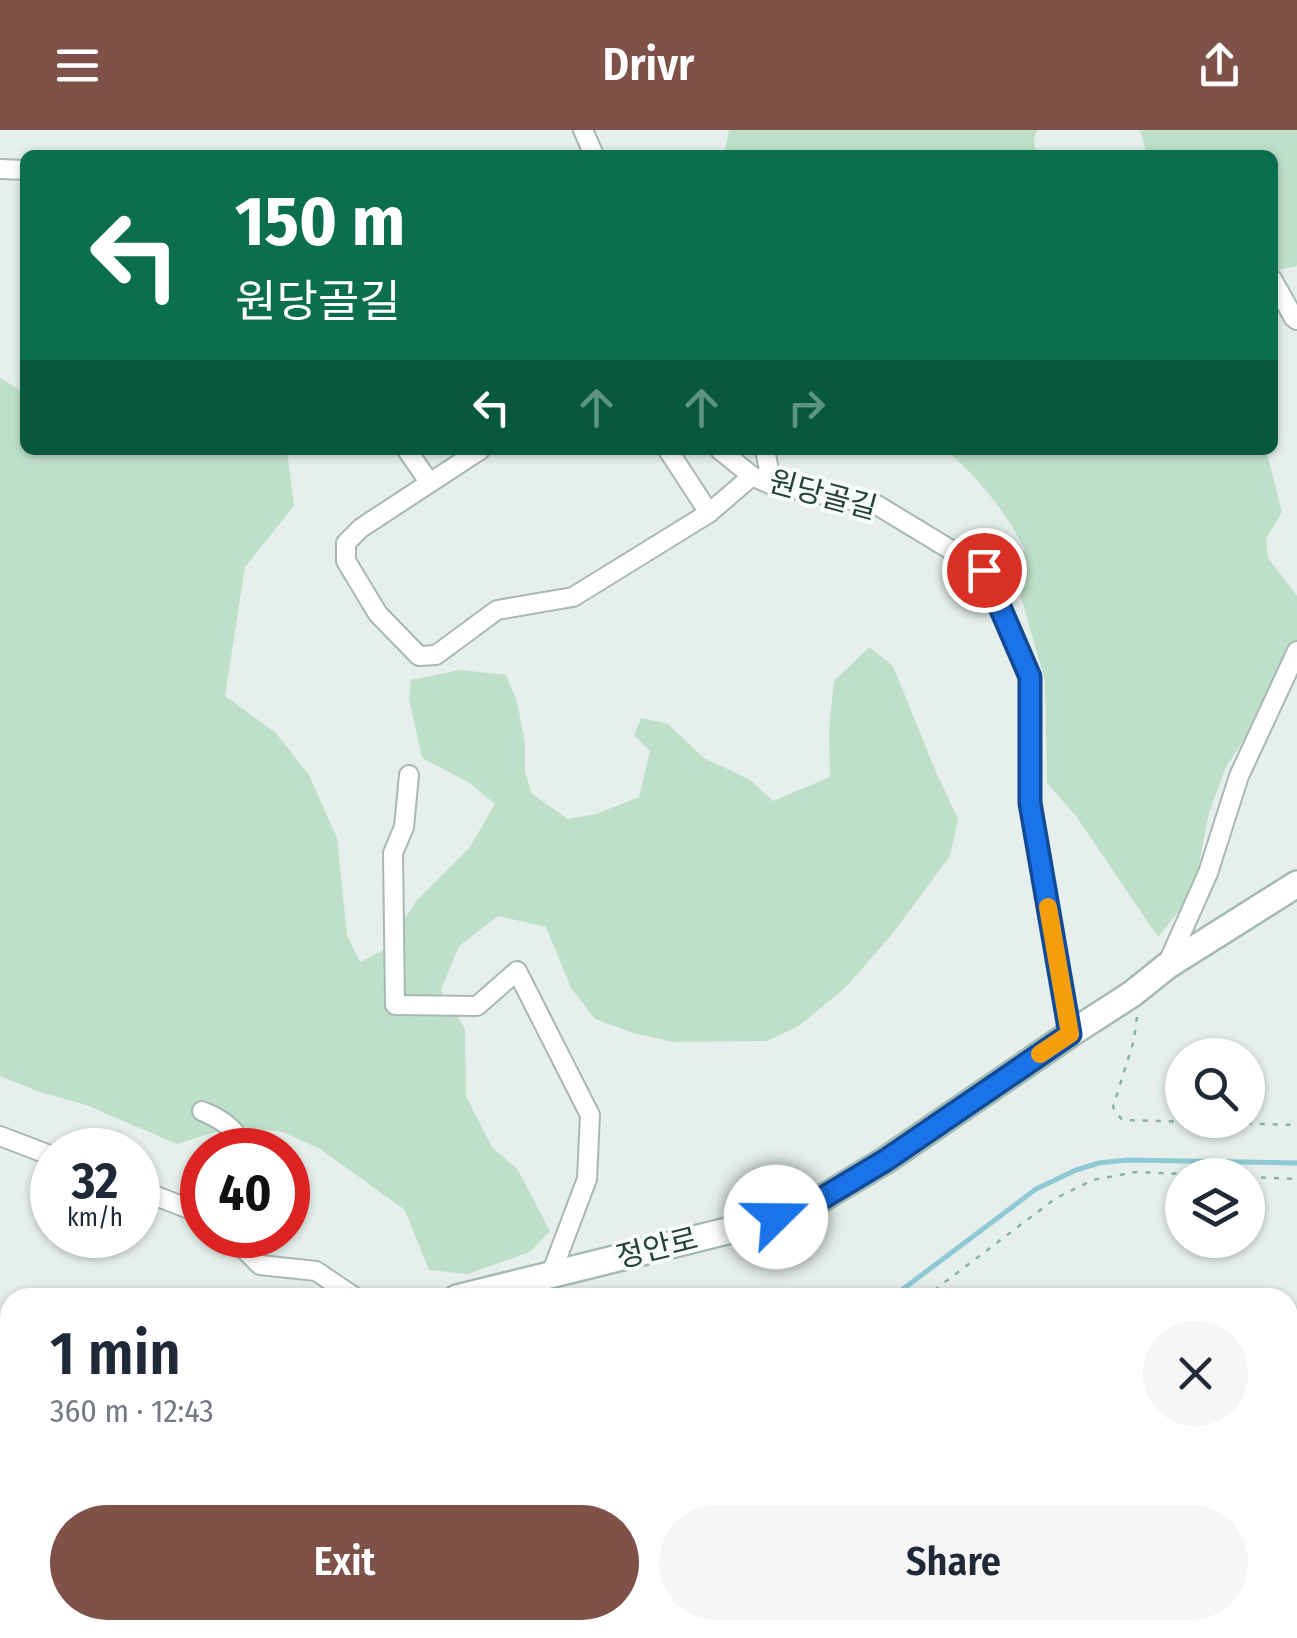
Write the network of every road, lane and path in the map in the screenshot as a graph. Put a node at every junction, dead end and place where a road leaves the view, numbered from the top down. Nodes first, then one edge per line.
1 (1278, 290) edge
2 (1297, 320) edge
3 (410, 455) edge
4 (472, 455) edge
5 (671, 455) edge
6 (726, 455) edge
7 (766, 455) edge
8 (752, 476) junction
9 (429, 482) junction
10 (772, 485) junction
11 (709, 513) junction
12 (1297, 651) edge
13 (410, 775) dead end
14 (1297, 884) edge
15 (1167, 966) junction
16 (1132, 994) junction
17 (1070, 1034) junction
18 (202, 1111) dead end
19 (1297, 1125) edge
20 (230, 1128) edge
21 (0, 1136) edge
22 (30, 1148) edge
23 (1165, 1173) edge
24 (1265, 1178) edge
25 (1297, 1179) edge
26 (253, 1258) edge
27 (551, 1274) junction
28 (341, 1288) edge
29 (496, 1288) edge
30 (937, 1288) edge

1 - 2 street
3 - 9 street
4 - 9 street
5 - 11 street
6 - 8 street, 원당골길
7 - 10 street
8 - 10 street, 원당골길
8 - 11 street
9 - 11 street
10 - 17 street, 원당골길
12 - 15 street, 정안로
13 - 27 street
14 - 15 street, 정안로
15 - 16 street, 정안로
16 - 17 street, 정안로
16 - 19 path
17 - 27 street, 정안로
18 - 20 street
21 - 22 street
23 - 30 path
24 - 25 path
26 - 28 street
27 - 29 street, 정안로

